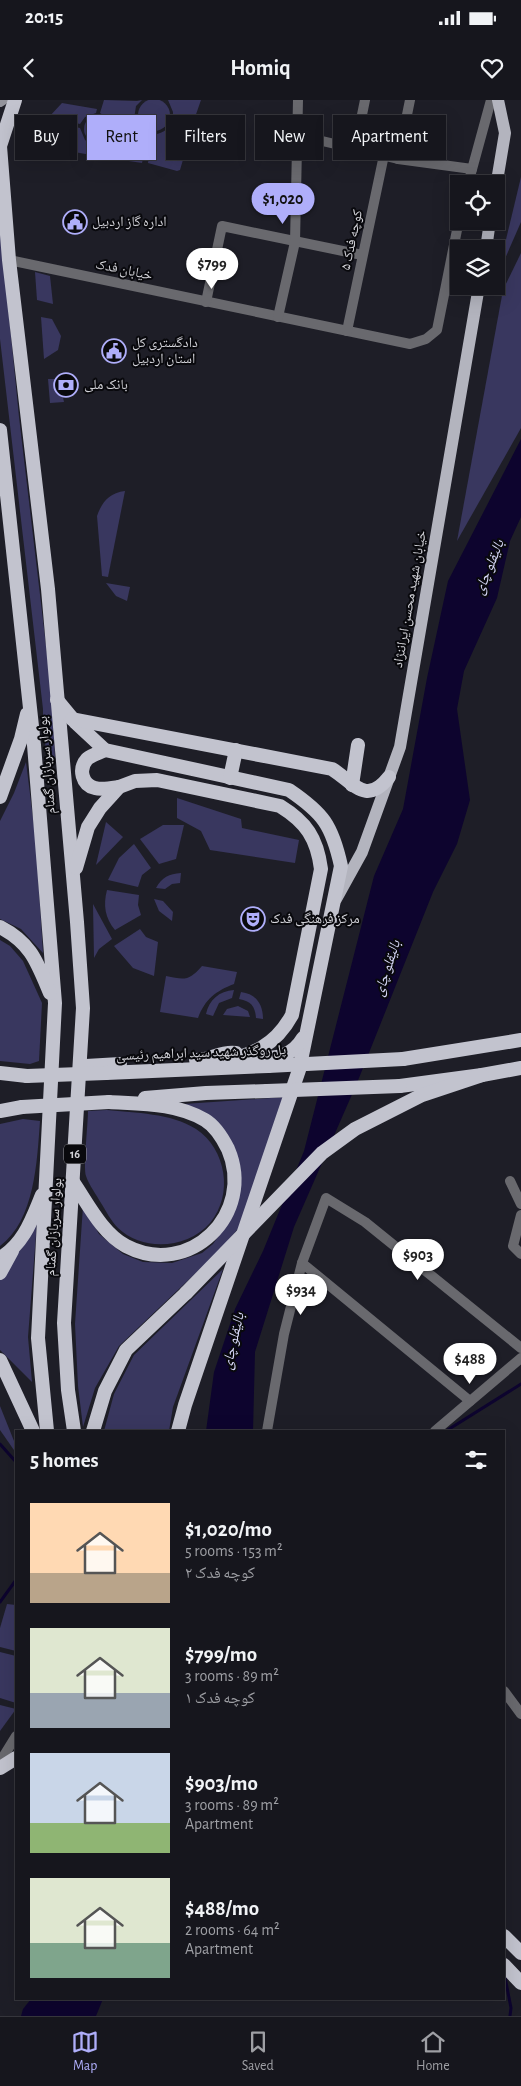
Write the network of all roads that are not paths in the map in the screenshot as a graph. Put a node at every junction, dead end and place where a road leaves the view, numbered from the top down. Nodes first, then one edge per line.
1 (15, 100) edge
2 (298, 100) edge
3 (366, 100) edge
4 (410, 100) edge
5 (491, 100) edge
6 (498, 100) edge
7 (298, 115) edge
8 (363, 115) edge
9 (407, 115) edge
10 (0, 146) edge
11 (297, 160) edge
12 (383, 160) edge
13 (405, 160) edge
14 (472, 169) junction
15 (470, 175) edge
16 (498, 175) edge
17 (457, 230) edge
18 (295, 242) junction
19 (362, 255) junction
20 (9, 260) junction
21 (477, 295) edge
22 (206, 302) junction
23 (278, 317) junction
24 (347, 331) junction
25 (0, 430) edge
26 (57, 700) junction
27 (29, 706) junction
28 (72, 719) junction
29 (358, 745) dead end
30 (105, 750) junction
31 (236, 750) junction
32 (389, 777) junction
33 (230, 778) junction
34 (352, 785) junction
35 (119, 787) junction
36 (0, 797) edge
37 (73, 876) junction
38 (332, 906) junction
39 (0, 927) edge
40 (55, 1002) junction
41 (307, 1030) junction
42 (521, 1040) edge
43 (208, 1068) junction
44 (521, 1068) edge
45 (0, 1073) edge
46 (79, 1073) junction
47 (27, 1076) junction
48 (482, 1076) junction
49 (0, 1078) edge
50 (109, 1102) junction
51 (0, 1110) edge
52 (47, 1180) junction
53 (510, 1181) dead end
54 (74, 1182) junction
55 (521, 1204) edge
56 (521, 1215) edge
57 (16, 1244) junction
58 (521, 1254) edge
59 (0, 1258) edge
60 (302, 1263) junction
61 (0, 1273) edge
62 (521, 1348) edge
63 (521, 1358) edge
64 (0, 1360) edge
65 (470, 1401) junction
66 (23, 1410) junction
67 (28, 1430) edge
68 (33, 1430) edge
69 (47, 1430) edge
70 (74, 1430) edge
71 (93, 1430) edge
72 (178, 1430) edge
73 (267, 1430) edge
74 (436, 1430) edge
75 (505, 1691) edge
76 (521, 1714) edge
77 (15, 1738) edge
78 (15, 1759) edge
79 (0, 1762) edge
80 (0, 1768) edge
81 (505, 1937) edge
82 (521, 1953) edge
83 (507, 1968) edge
84 (521, 1983) edge

1 - 10 highway, بولوار سربازان گمنام
2 - 7 street
3 - 8 street
4 - 9 street
5 - 14 street
6 - 16 main road
10 - 20 highway, بولوار سربازان گمنام
11 - 18 street
12 - 19 street, کوچه فدک ۵
13 - 14 street
14 - 15 street
17 - 24 street, خیابان فدک
18 - 19 street
18 - 22 street
18 - 23 street
19 - 24 street, کوچه فدک ۵
20 - 22 street, خیابان فدک
20 - 26 highway, بولوار سربازان گمنام
21 - 32 main road, خیابان شهید محسن ایراننژاد
22 - 23 street, خیابان فدک
23 - 24 street, خیابان فدک
25 - 27 highway, بولوار سربازان گمنام
26 - 28 highway
26 - 37 highway, بولوار سربازان گمنام
27 - 36 highway
27 - 40 highway, بولوار سربازان گمنام
28 - 30 highway
28 - 31 highway
29 - 34 highway
30 - 33 highway
30 - 35 highway
31 - 33 highway
31 - 34 highway
32 - 34 highway
32 - 38 main road, خیابان شهید محسن ایراننژاد
33 - 38 highway
35 - 37 highway
35 - 43 highway
37 - 46 highway, بولوار سربازان گمنام / 16
38 - 41 highway
39 - 40 highway
40 - 52 highway, بولوار سربازان گمنام
41 - 46 highway
41 - 72 highway
42 - 43 highway, پل روگذر شهید سید ابراهیم رئیسی, bridge
43 - 47 highway, پل روگذر شهید سید ابراهیم رئیسی, bridge
44 - 48 highway
45 - 47 highway
46 - 54 highway, بولوار سربازان گمنام / 16
47 - 49 highway, پل روگذر شهید سید ابراهیم رئیسی
48 - 50 highway, bridge
48 - 71 highway, bridge
50 - 51 highway, bridge
50 - 54 highway
52 - 57 highway
52 - 69 highway, بولوار سربازان گمنام
53 - 55 street
54 - 70 highway, بولوار سربازان گمنام / 16
56 - 58 street
57 - 59 highway
57 - 61 highway
60 - 62 street
60 - 65 street
60 - 73 street
63 - 65 street
64 - 66 highway
65 - 74 street
66 - 67 highway
66 - 68 highway
75 - 76 street
77 - 79 street
78 - 80 highway
81 - 82 highway
83 - 84 highway

